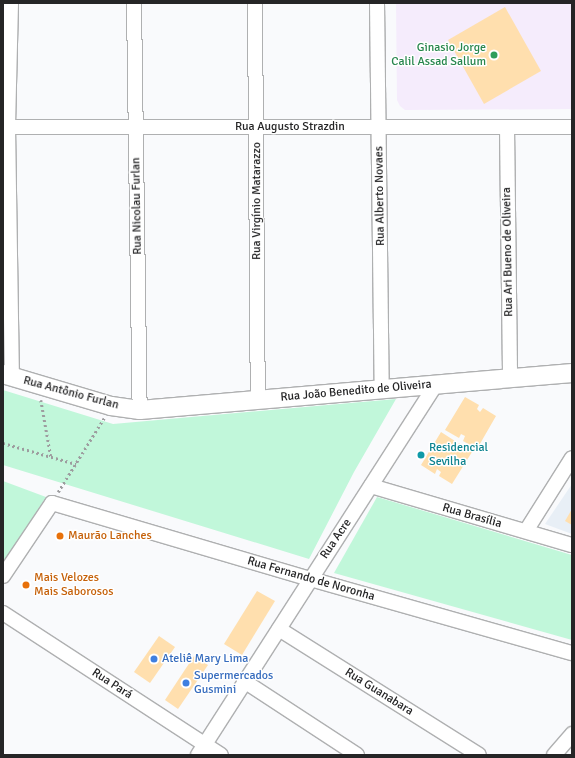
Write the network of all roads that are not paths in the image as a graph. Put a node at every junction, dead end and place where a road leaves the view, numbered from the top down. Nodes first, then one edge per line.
1 (11, 3) edge
2 (134, 3) edge
3 (256, 3) edge
4 (377, 3) edge
5 (8, 127) junction
6 (136, 127) junction
7 (256, 127) junction
8 (379, 127) junction
9 (506, 127) junction
10 (572, 127) edge
11 (572, 373) edge
12 (8, 376) edge
13 (510, 377) junction
14 (436, 384) junction
15 (382, 388) junction
16 (258, 399) junction
17 (140, 410) junction
18 (572, 458) edge
19 (371, 486) junction
20 (526, 531) junction
21 (572, 545) edge
22 (3, 576) edge
23 (310, 579) junction
24 (3, 613) edge
25 (279, 629) junction
26 (572, 653) edge
27 (244, 681) junction
28 (572, 734) edge
29 (201, 750) edge
30 (222, 755) edge
31 (357, 755) edge
32 (479, 755) edge
33 (554, 755) edge

1 - 5 street
2 - 6 street, Rua Nicolau Furlan
3 - 7 street, Rua Virgínio Matarazzo
4 - 8 street, Rua Alberto Novaes
5 - 6 street, Rua Augusto Strazdin
5 - 12 street
6 - 7 street, Rua Augusto Strazdin
6 - 17 street, Rua Nicolau Furlan
7 - 8 street, Rua Augusto Strazdin
7 - 16 street, Rua Virgínio Matarazzo
8 - 9 street, Rua Augusto Strazdin
8 - 15 street, Rua Alberto Novaes
9 - 10 street, Rua Augusto Strazdin
9 - 13 street, Rua Ari Bueno de Oliveira
11 - 13 street, Rua João Benedito de Oliveira
12 - 17 street, Rua Antônio Furlan
13 - 14 street, Rua João Benedito de Oliveira
14 - 15 street, Rua João Benedito de Oliveira
14 - 19 street, Rua Acre
15 - 16 street, Rua João Benedito de Oliveira
16 - 17 street, Rua João Benedito de Oliveira
18 - 20 street
19 - 20 street, Rua Brasília
19 - 23 street, Rua Acre
20 - 21 street, Rua Brasília
22 - 23 street, Rua Fernando de Noronha
23 - 25 street, Rua Acre
23 - 26 street, Rua Fernando de Noronha
24 - 29 street, Rua Pará
25 - 27 street, Rua Acre
25 - 32 street, Rua Guanabara
27 - 29 street, Rua Acre
27 - 31 street
28 - 33 street
29 - 30 street, Rua Pará

